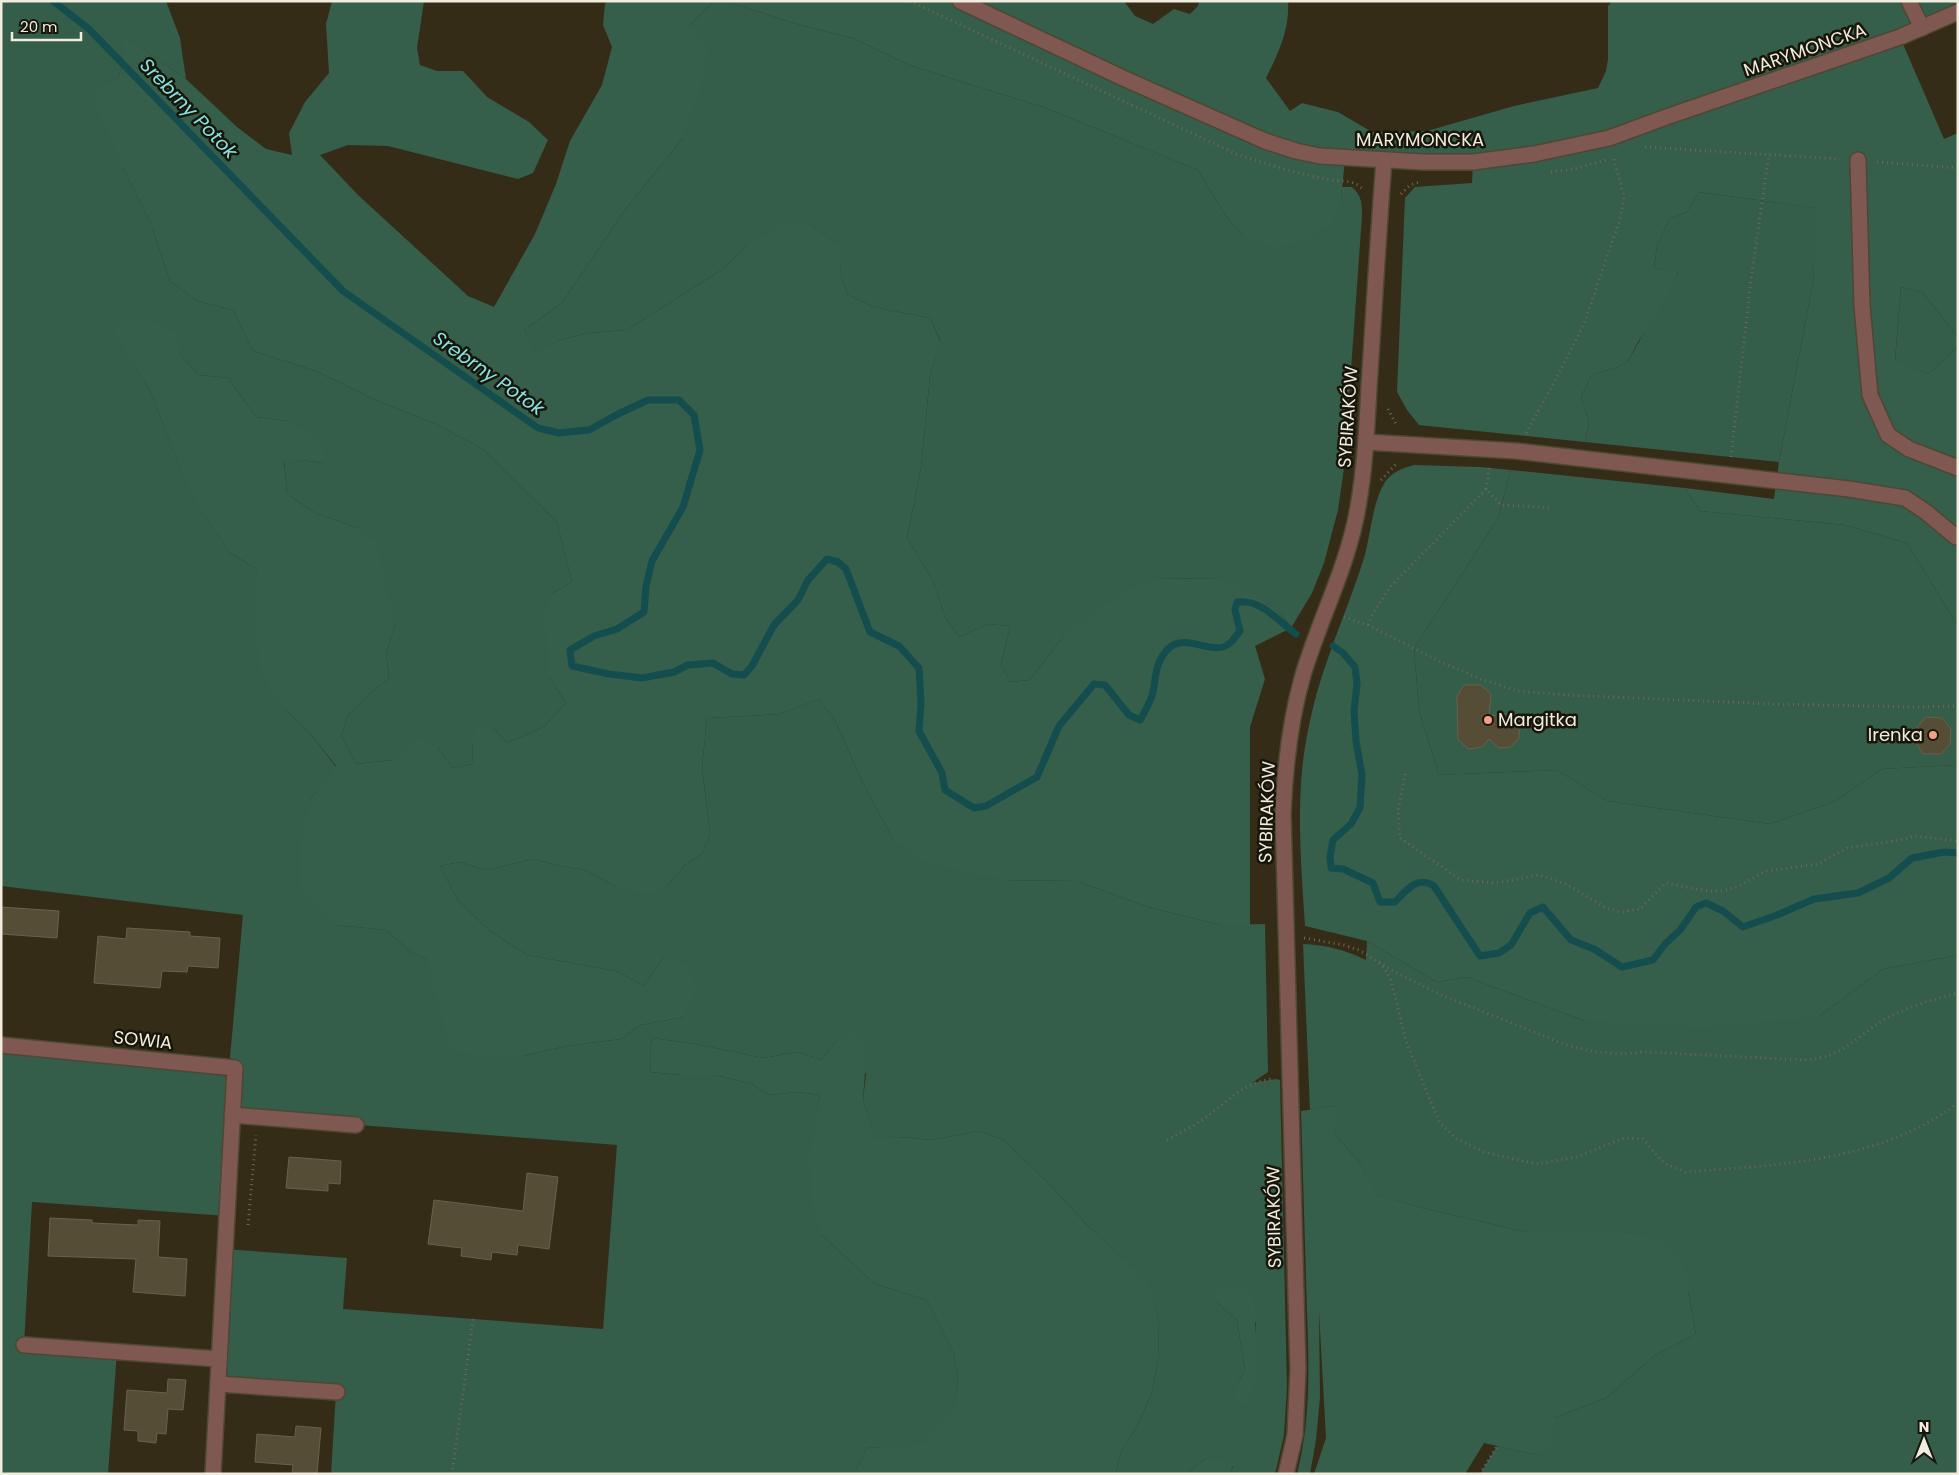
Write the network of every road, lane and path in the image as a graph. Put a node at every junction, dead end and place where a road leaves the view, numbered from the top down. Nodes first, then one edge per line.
1 (960, 1) edge
2 (1909, 1) edge
3 (1958, 12) edge
4 (1922, 28) junction
5 (1609, 138) junction
6 (1646, 147) dead end
7 (1770, 154) junction
8 (1858, 160) junction
9 (1384, 161) junction
10 (1958, 168) edge
11 (1366, 442) junction
12 (1400, 444) junction
13 (1733, 446) dead end
14 (1516, 450) junction
15 (1489, 465) dead end
16 (1958, 468) edge
17 (1377, 487) dead end
18 (1486, 489) junction
19 (1553, 508) dead end
20 (1956, 537) dead end
21 (1340, 615) dead end
22 (1368, 625) junction
23 (1958, 706) edge
24 (1405, 774) dead end
25 (1958, 841) edge
26 (1299, 937) dead end
27 (1380, 962) junction
28 (1958, 993) edge
29 (1, 1045) edge
30 (1290, 1080) junction
31 (1958, 1103) edge
32 (232, 1115) junction
33 (356, 1125) dead end
34 (1168, 1140) dead end
35 (473, 1319) dead end
36 (24, 1345) dead end
37 (219, 1359) junction
38 (218, 1384) junction
39 (337, 1392) dead end
40 (1497, 1446) dead end
41 (213, 1474) edge
42 (452, 1474) edge
43 (1286, 1474) edge
44 (1480, 1474) edge

1 - 9 street, MARYMONCKA
2 - 4 street
3 - 4 street, MARYMONCKA
4 - 5 street, MARYMONCKA
5 - 9 street, MARYMONCKA
5 - 14 path
6 - 7 path
7 - 8 path
7 - 13 path
8 - 10 path
8 - 16 street
9 - 11 street, SYBIRAKÓW
11 - 12 street
11 - 30 street, SYBIRAKÓW
12 - 14 street
12 - 17 path
14 - 20 street
15 - 18 path
18 - 19 path
18 - 22 path
21 - 22 path
22 - 23 path
24 - 25 path
26 - 27 path
27 - 28 path
27 - 31 path
29 - 32 street, SOWIA
30 - 34 path
30 - 43 street, SYBIRAKÓW
32 - 33 street
32 - 37 street, SOWIA
35 - 42 path
36 - 37 street
37 - 38 street, SOWIA
38 - 39 street
38 - 41 street, SOWIA
40 - 44 path

